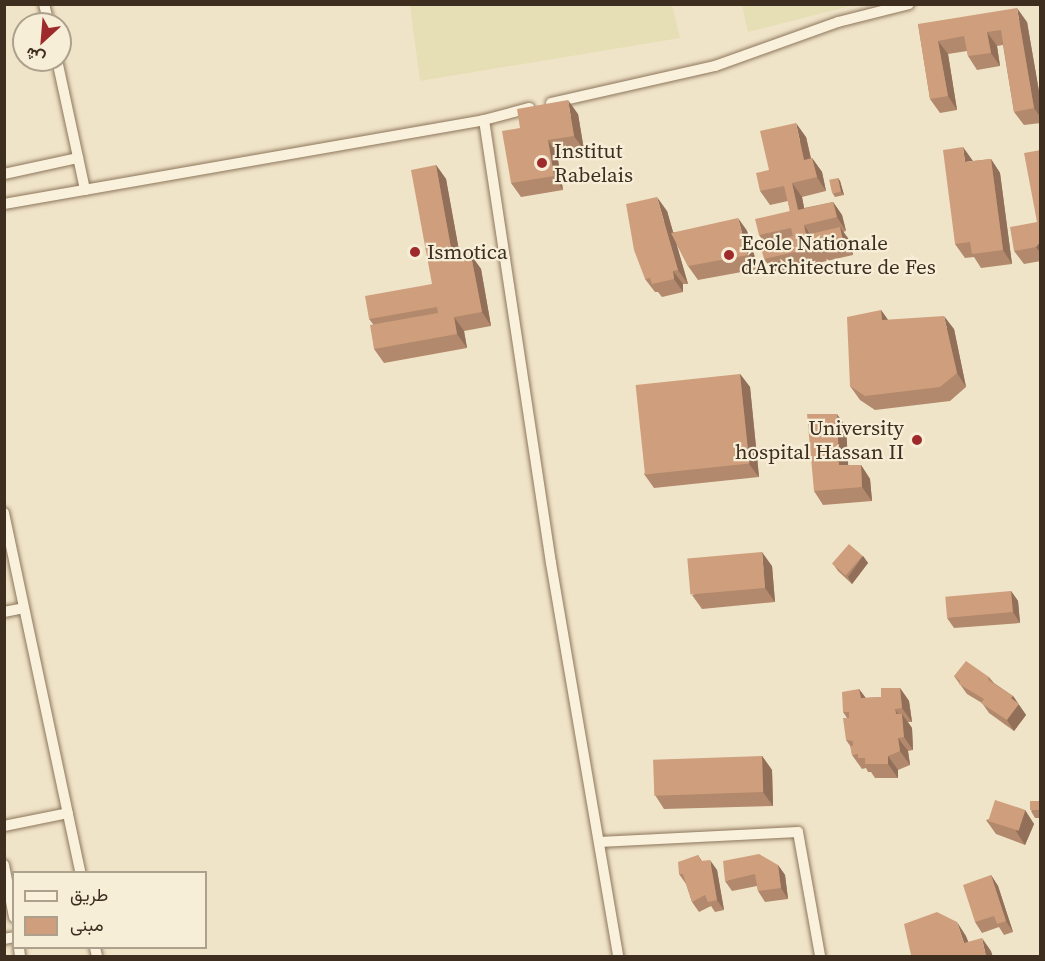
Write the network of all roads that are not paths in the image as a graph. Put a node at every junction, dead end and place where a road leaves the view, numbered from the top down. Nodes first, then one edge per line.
1 (909, 4) edge
2 (60, 72) edge
3 (484, 120) junction
4 (78, 158) junction
5 (4, 174) edge
6 (85, 190) junction
7 (4, 204) edge
8 (4, 513) edge
9 (24, 608) junction
10 (4, 612) edge
11 (68, 813) junction
12 (4, 826) edge
13 (599, 842) junction
14 (4, 865) edge
15 (80, 871) edge
16 (12, 907) edge
17 (618, 957) edge
18 (820, 957) edge

1 - 3 street
2 - 4 street
3 - 6 street
3 - 13 street
4 - 5 street
4 - 6 street
6 - 7 street
8 - 9 street
9 - 10 street
9 - 11 street
11 - 12 street
11 - 15 street
13 - 17 street
13 - 18 street
14 - 16 street

